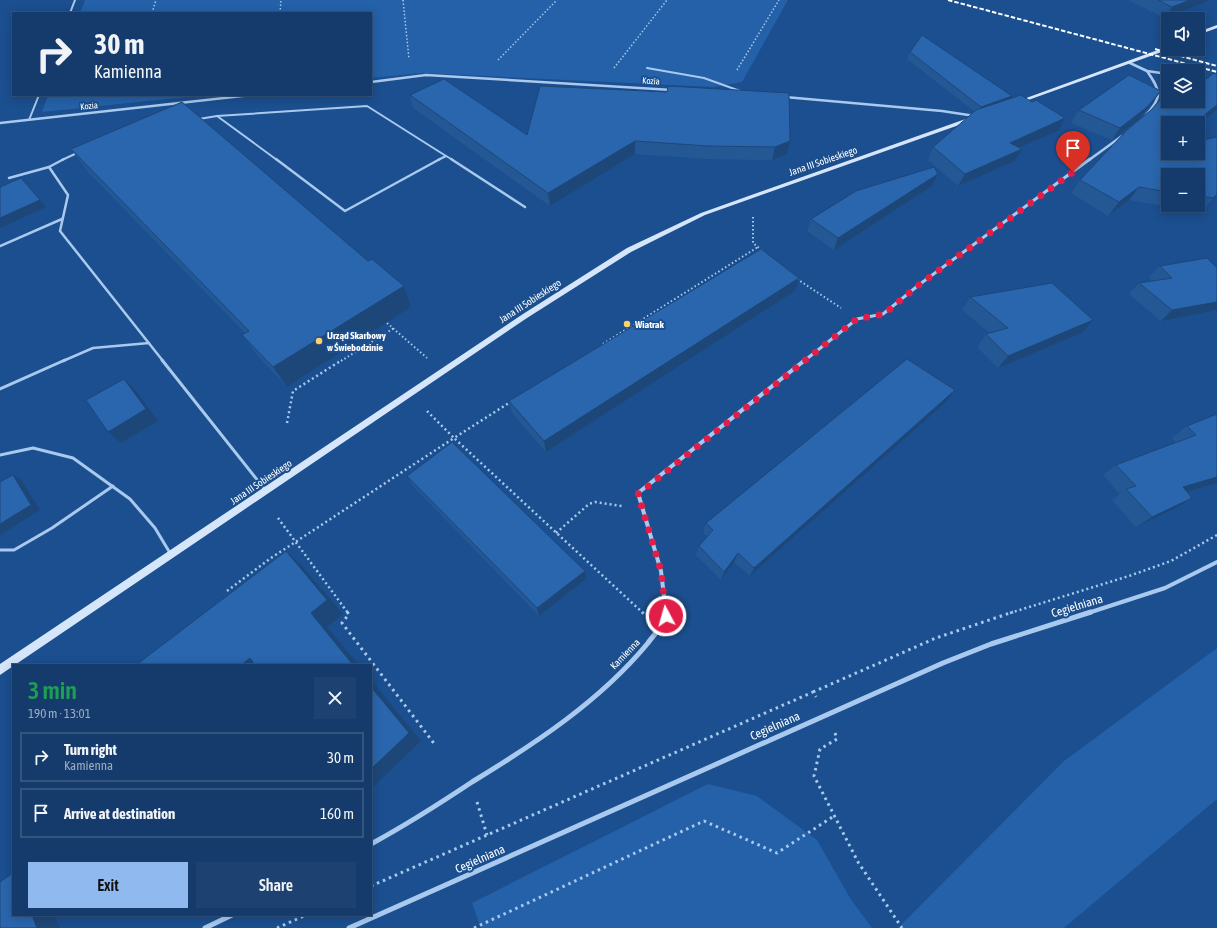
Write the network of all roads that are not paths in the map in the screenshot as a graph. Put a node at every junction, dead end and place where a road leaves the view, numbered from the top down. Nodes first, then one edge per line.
1 (75, 0) edge
2 (70, 12) edge
3 (1217, 26) edge
4 (1205, 31) edge
5 (1161, 51) edge
6 (1130, 63) junction
7 (647, 68) dead end
8 (1147, 71) junction
9 (1161, 73) edge
10 (372, 82) edge
11 (1205, 82) edge
12 (1217, 86) edge
13 (678, 90) edge
14 (744, 93) joint
15 (737, 94) edge
16 (39, 96) edge
17 (242, 96) edge
18 (782, 97) edge
19 (1014, 104) edge
20 (981, 115) joint
21 (217, 116) junction
22 (1143, 118) edge
23 (196, 119) edge
24 (29, 120) junction
25 (0, 123) edge
26 (1127, 133) edge
27 (82, 150) edge
28 (446, 156) junction
29 (48, 167) junction
30 (9, 178) dead end
31 (525, 207) dead end
32 (62, 219) junction
33 (0, 246) edge
34 (149, 343) junction
35 (0, 389) edge
36 (0, 455) edge
37 (113, 486) junction
38 (266, 491) junction
39 (0, 550) edge
40 (171, 555) junction
41 (1217, 562) edge
42 (0, 670) edge
43 (372, 843) edge
44 (230, 916) edge
45 (205, 928) edge
46 (349, 928) edge

1 - 2 lane
3 - 4 street
5 - 6 street
6 - 8 street
6 - 19 street
7 - 14 lane
8 - 9 street
8 - 22 street
10 - 13 street, Kozia
11 - 12 street
14 - 15 street
16 - 24 lane
17 - 24 street, Kozia
18 - 20 street
20 - 38 street, Jana III Sobieskiego
21 - 23 lane
21 - 28 lane
21 - 28 lane
24 - 25 street, Kozia
26 - 43 street, Kamienna
27 - 29 lane
28 - 31 lane
29 - 30 lane
29 - 32 lane
32 - 33 lane
32 - 34 lane
34 - 35 lane
34 - 38 lane
36 - 37 lane
37 - 39 lane
37 - 40 lane
38 - 40 street, Jana III Sobieskiego
40 - 42 street, Jana III Sobieskiego
41 - 46 street, Cegielniana
44 - 45 street

